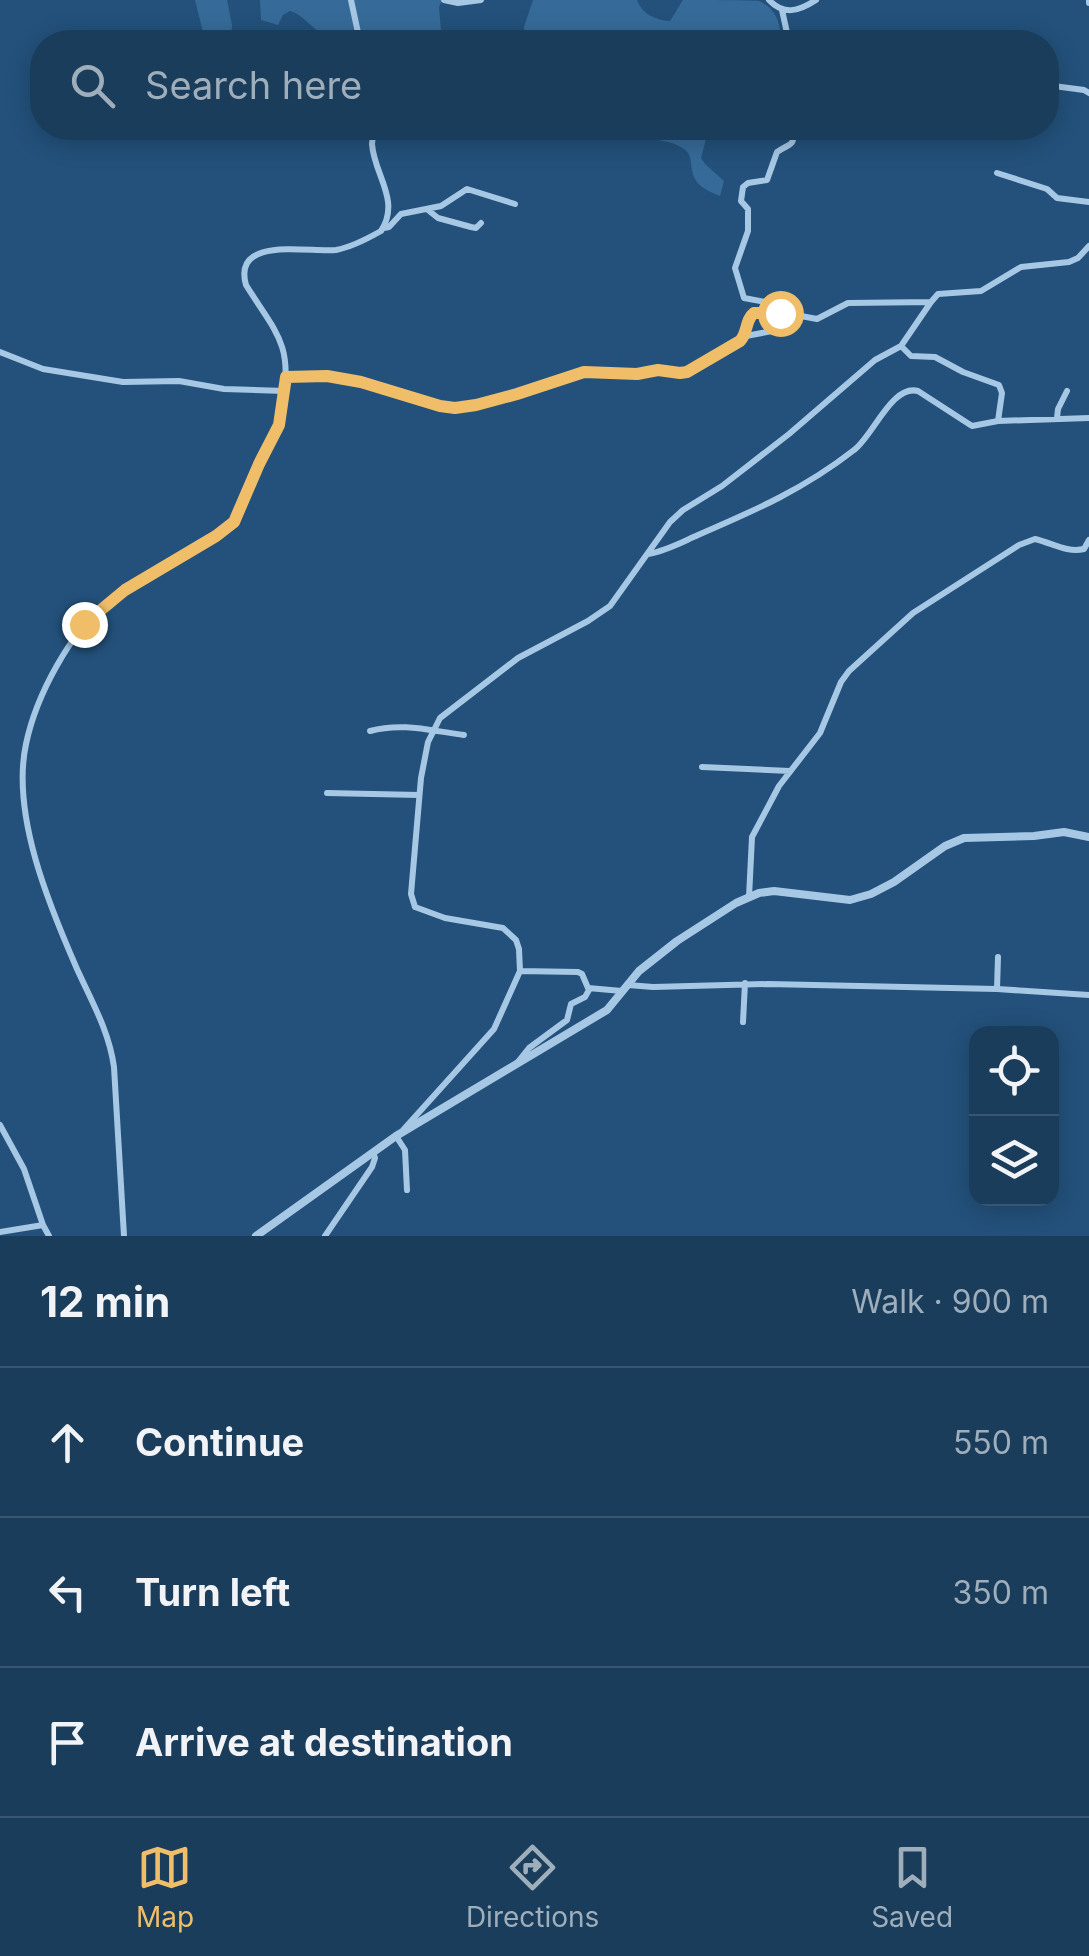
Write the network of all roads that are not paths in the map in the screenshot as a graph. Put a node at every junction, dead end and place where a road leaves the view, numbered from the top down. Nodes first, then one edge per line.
1 (350, 0) edge
2 (444, 0) edge
3 (481, 0) edge
4 (769, 0) edge
5 (816, 0) edge
6 (782, 10) junction
7 (357, 30) edge
8 (786, 30) edge
9 (1059, 87) edge
10 (1089, 93) edge
11 (373, 140) edge
12 (792, 140) edge
13 (997, 172) dead end
14 (1089, 202) edge
15 (516, 204) dead end
16 (428, 210) junction
17 (480, 223) dead end
18 (382, 228) junction
19 (1089, 246) edge
20 (930, 302) junction
21 (786, 314) junction
22 (820, 318) junction
23 (745, 336) junction
24 (902, 346) junction
25 (0, 352) edge
26 (286, 377) junction
27 (285, 391) junction
28 (1067, 391) dead end
29 (1056, 418) junction
30 (1089, 418) edge
31 (998, 421) junction
32 (1089, 540) edge
33 (647, 554) junction
34 (432, 731) junction
35 (370, 732) dead end
36 (464, 735) dead end
37 (702, 767) dead end
38 (790, 771) junction
39 (327, 793) dead end
40 (419, 795) junction
41 (1089, 836) edge
42 (749, 897) junction
43 (998, 958) dead end
44 (520, 970) junction
45 (745, 983) junction
46 (625, 988) junction
47 (590, 989) junction
48 (997, 990) junction
49 (1089, 995) edge
50 (743, 1022) dead end
51 (516, 1064) junction
52 (0, 1125) edge
53 (398, 1135) junction
54 (373, 1152) junction
55 (407, 1190) dead end
56 (43, 1224) junction
57 (0, 1232) edge
58 (49, 1236) edge
59 (124, 1236) edge
60 (256, 1236) edge
61 (325, 1236) edge

1 - 7 street
2 - 3 street
4 - 6 street
5 - 6 street
6 - 8 street
9 - 10 street
11 - 18 street
12 - 22 street
13 - 14 street
15 - 16 street
16 - 17 street
16 - 18 street
18 - 26 street
19 - 20 street
20 - 22 street
20 - 24 street
21 - 22 street
21 - 23 street
21 - 23 street
23 - 26 street
24 - 31 street
24 - 33 street
25 - 27 street
26 - 27 street
27 - 59 street
28 - 29 street
29 - 30 street
29 - 31 street
31 - 33 street
32 - 38 street
33 - 34 street
34 - 35 street
34 - 36 street
34 - 40 street
37 - 38 street
38 - 42 street
39 - 40 street
40 - 44 street
41 - 42 street
42 - 46 street
43 - 48 street
44 - 47 street
44 - 53 street
45 - 46 street
45 - 48 street
45 - 50 street
46 - 47 street
46 - 51 street
47 - 51 street
48 - 49 street
51 - 53 street
52 - 56 street
53 - 54 street
53 - 55 street
54 - 60 street
54 - 61 street
56 - 57 street
56 - 58 street

